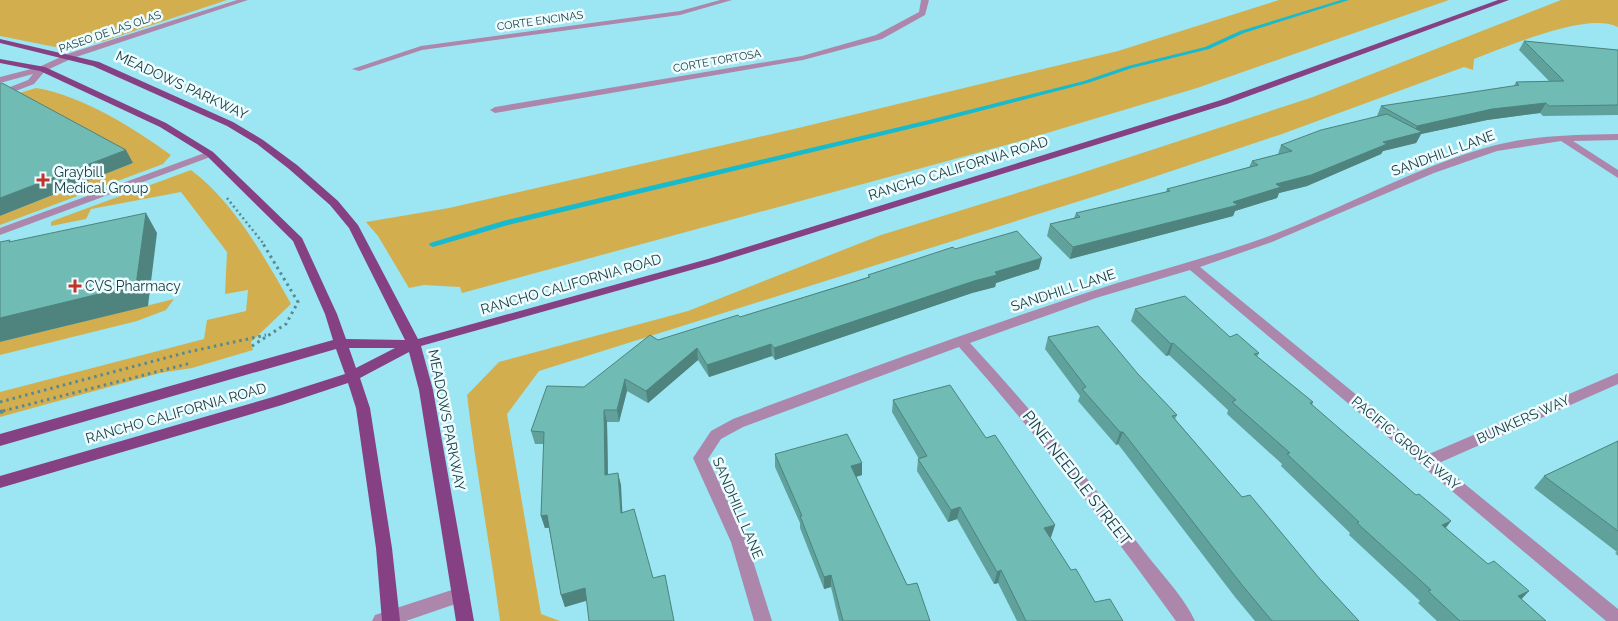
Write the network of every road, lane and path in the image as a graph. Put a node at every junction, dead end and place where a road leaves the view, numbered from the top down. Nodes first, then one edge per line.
1 (244, 0) edge
2 (728, 0) edge
3 (926, 0) edge
4 (1505, 0) edge
5 (0, 42) edge
6 (70, 56) junction
7 (0, 61) edge
8 (42, 69) junction
9 (356, 69) dead end
10 (0, 80) edge
11 (0, 94) edge
12 (495, 110) dead end
13 (1618, 137) edge
14 (1563, 138) junction
15 (210, 154) junction
16 (1618, 175) edge
17 (0, 232) edge
18 (1192, 266) junction
19 (298, 302) dead end
20 (269, 335) junction
21 (961, 341) junction
22 (340, 342) junction
23 (414, 344) junction
24 (245, 349) dead end
25 (194, 362) dead end
26 (353, 376) junction
27 (1618, 378) edge
28 (0, 402) edge
29 (0, 412) edge
30 (0, 440) edge
31 (1428, 461) junction
32 (0, 482) edge
33 (461, 595) junction
34 (388, 620) edge
35 (1618, 620) edge
36 (465, 621) edge
37 (762, 621) edge
38 (1186, 621) edge

1 - 6 street, PASEO DE LAS OLAS
2 - 9 street, CORTE ENCINAS
3 - 12 street, CORTE TORTOSA
4 - 23 main road, RANCHO CALIFORNIA ROAD
5 - 6 main road, MEADOWS PARKWAY
6 - 8 street, PASEO DE LAS OLAS
6 - 23 main road, MEADOWS PARKWAY
7 - 8 main road
8 - 10 street
8 - 11 street
8 - 15 main road
13 - 14 street, SANDHILL LANE
14 - 16 street
14 - 18 street, SANDHILL LANE
15 - 17 street
15 - 22 main road
18 - 21 street, SANDHILL LANE
18 - 31 street, PACIFIC GROVE WAY
19 - 20 path
20 - 24 path
20 - 28 path
21 - 37 street, SANDHILL LANE
21 - 38 street, PINE NEEDLE STREET
22 - 23 main road, RANCHO CALIFORNIA ROAD
22 - 26 main road
22 - 30 main road, RANCHO CALIFORNIA ROAD
23 - 26 main road, RANCHO CALIFORNIA ROAD
23 - 33 main road, MEADOWS PARKWAY
25 - 29 path
26 - 32 main road, RANCHO CALIFORNIA ROAD
26 - 34 main road
27 - 31 street, BUNKERS WAY
31 - 35 street, PACIFIC GROVE WAY
33 - 34 street
33 - 36 main road, MEADOWS PARKWAY

